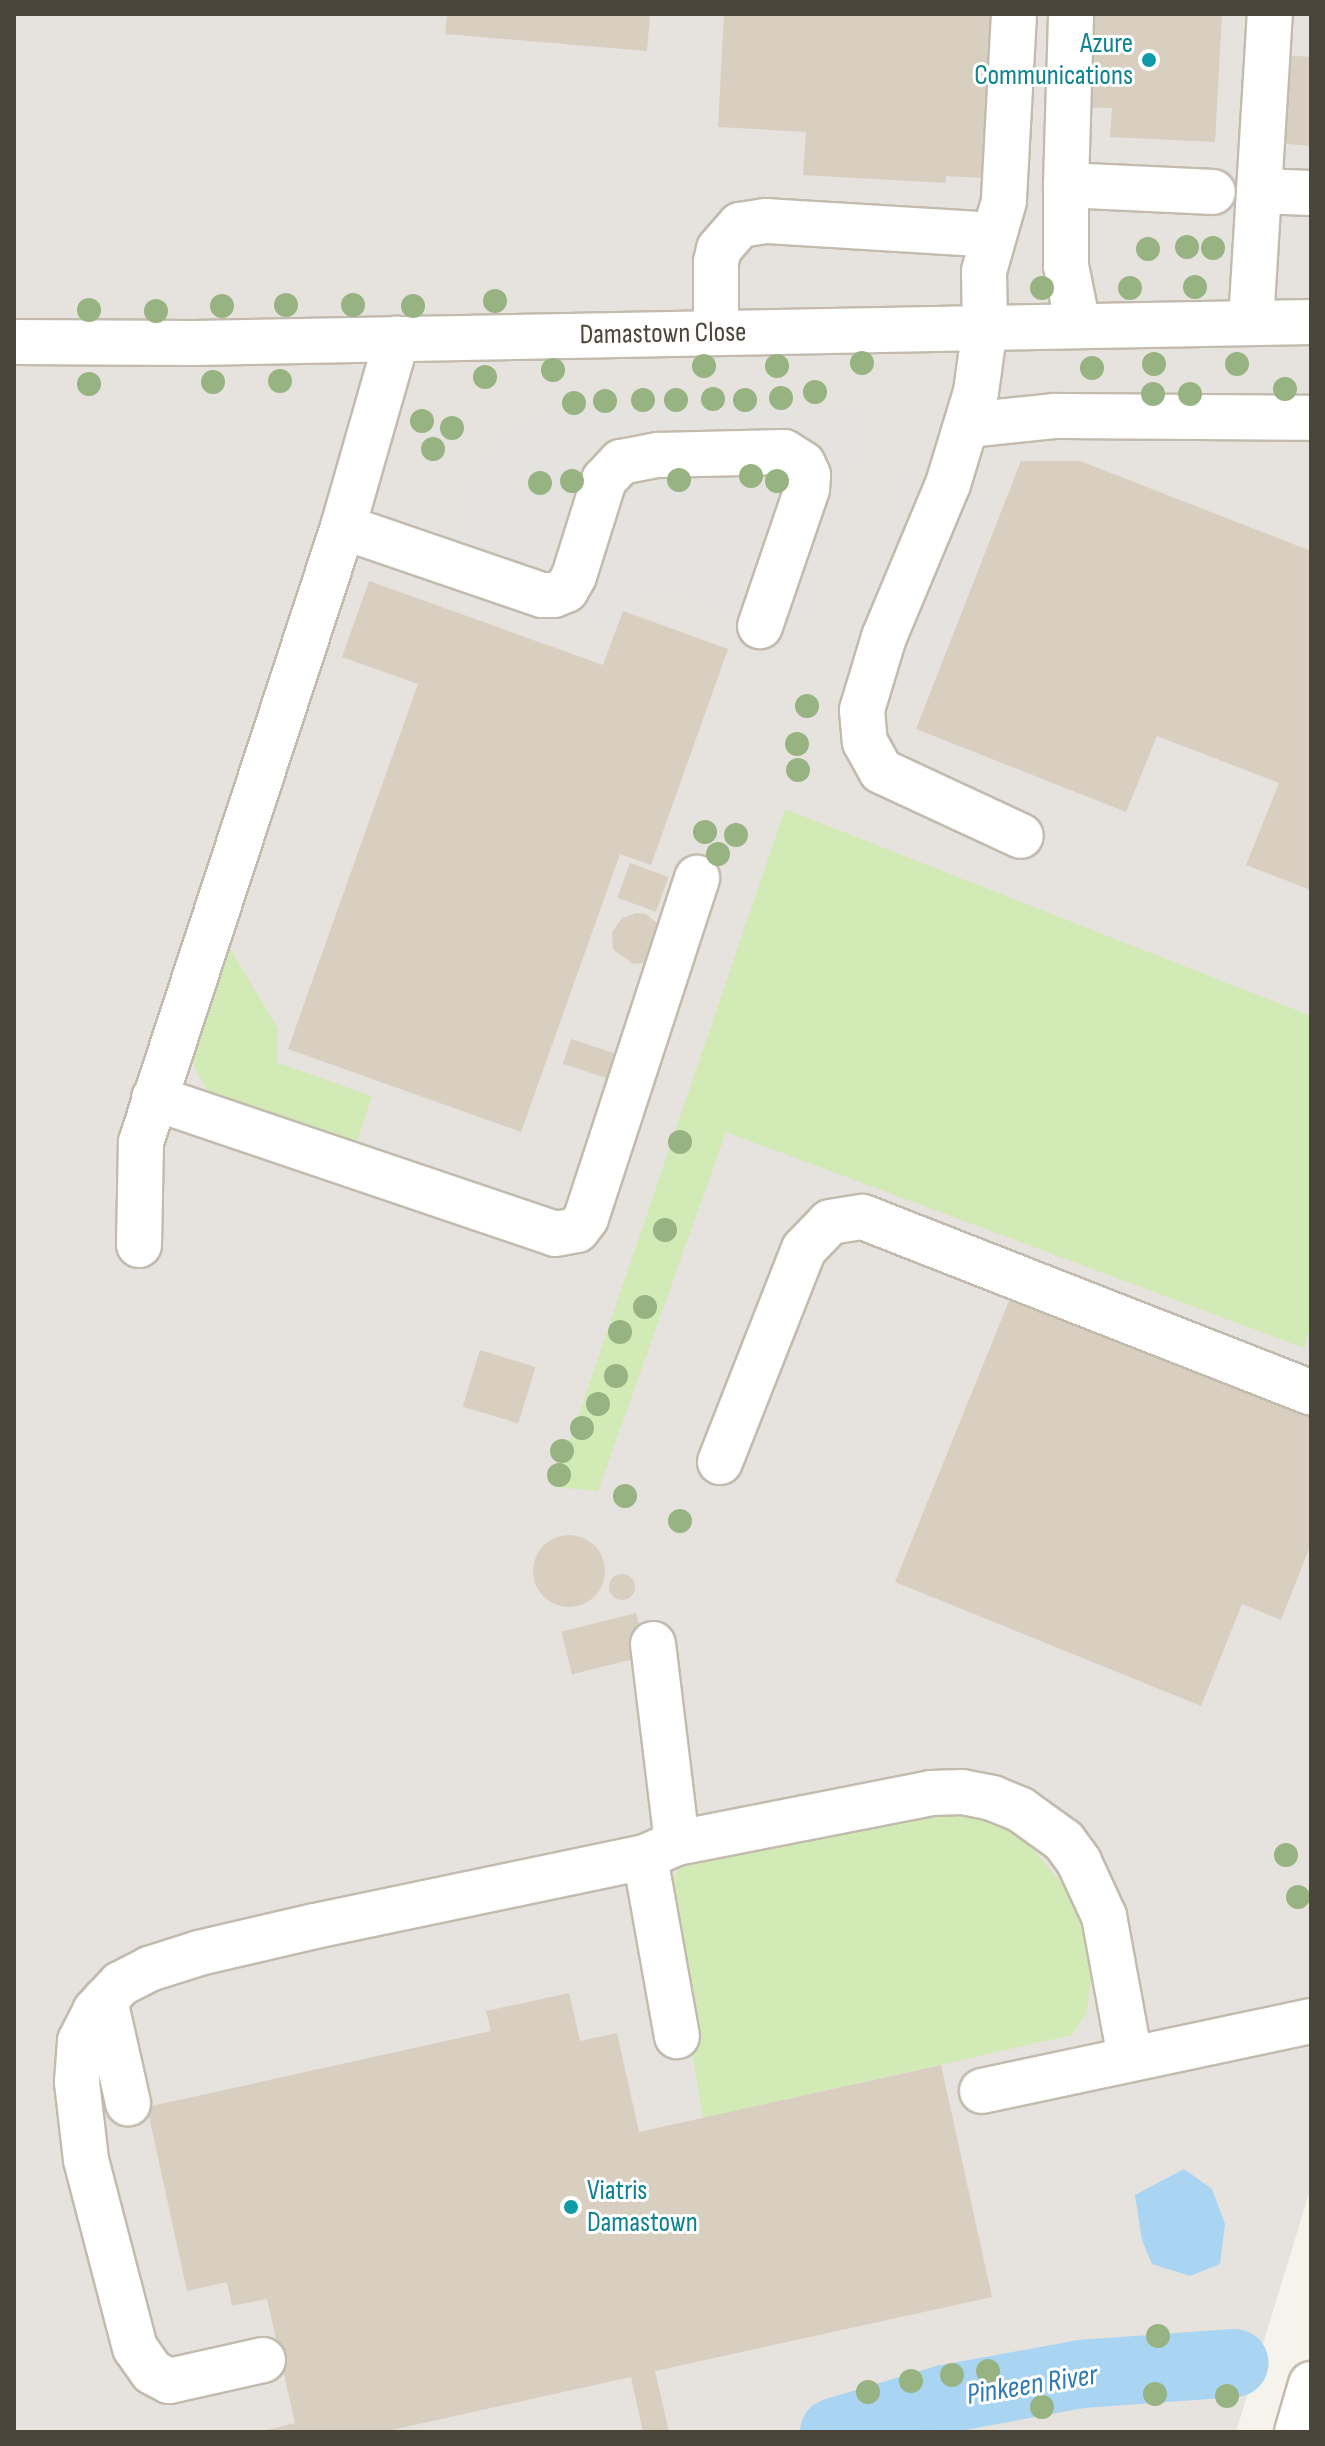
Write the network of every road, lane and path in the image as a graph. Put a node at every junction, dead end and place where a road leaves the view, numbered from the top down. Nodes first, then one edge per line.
1 (1014, 14) edge
2 (1071, 14) edge
3 (1270, 14) edge
4 (1066, 185) junction
5 (1259, 191) junction
6 (1213, 192) dead end
7 (1311, 193) edge
8 (994, 235) junction
9 (1251, 322) junction
10 (1311, 322) edge
11 (1078, 325) junction
12 (985, 327) junction
13 (716, 333) junction
14 (397, 339) junction
15 (14, 342) edge
16 (1311, 418) edge
17 (968, 425) junction
18 (343, 527) junction
19 (760, 626) dead end
20 (1021, 836) dead end
21 (697, 878) dead end
22 (154, 1098) junction
23 (139, 1245) dead end
24 (1311, 1393) edge
25 (720, 1462) dead end
26 (653, 1644) dead end
27 (661, 1850) junction
28 (105, 2000) junction
29 (1311, 2021) edge
30 (677, 2036) dead end
31 (1130, 2058) junction
32 (982, 2091) dead end
33 (128, 2103) dead end
34 (263, 2360) dead end
35 (1311, 2384) edge
36 (1297, 2432) edge

1 - 8 street
2 - 4 street
3 - 5 street
4 - 6 street
4 - 11 street
5 - 7 street
5 - 9 street
8 - 12 street
8 - 13 street
9 - 10 street, Damastown Close
9 - 11 street, Damastown Close
11 - 12 street, Damastown Close
12 - 13 street, Damastown Close
12 - 17 street
13 - 14 street, Damastown Close
14 - 15 street, Damastown Close
14 - 18 street
16 - 17 street
17 - 20 street
18 - 19 street
18 - 22 street
21 - 22 street
22 - 23 street
24 - 25 street
26 - 27 street
27 - 28 street
27 - 30 street
27 - 31 street
28 - 33 street
28 - 34 street
29 - 31 street
31 - 32 street
35 - 36 street

